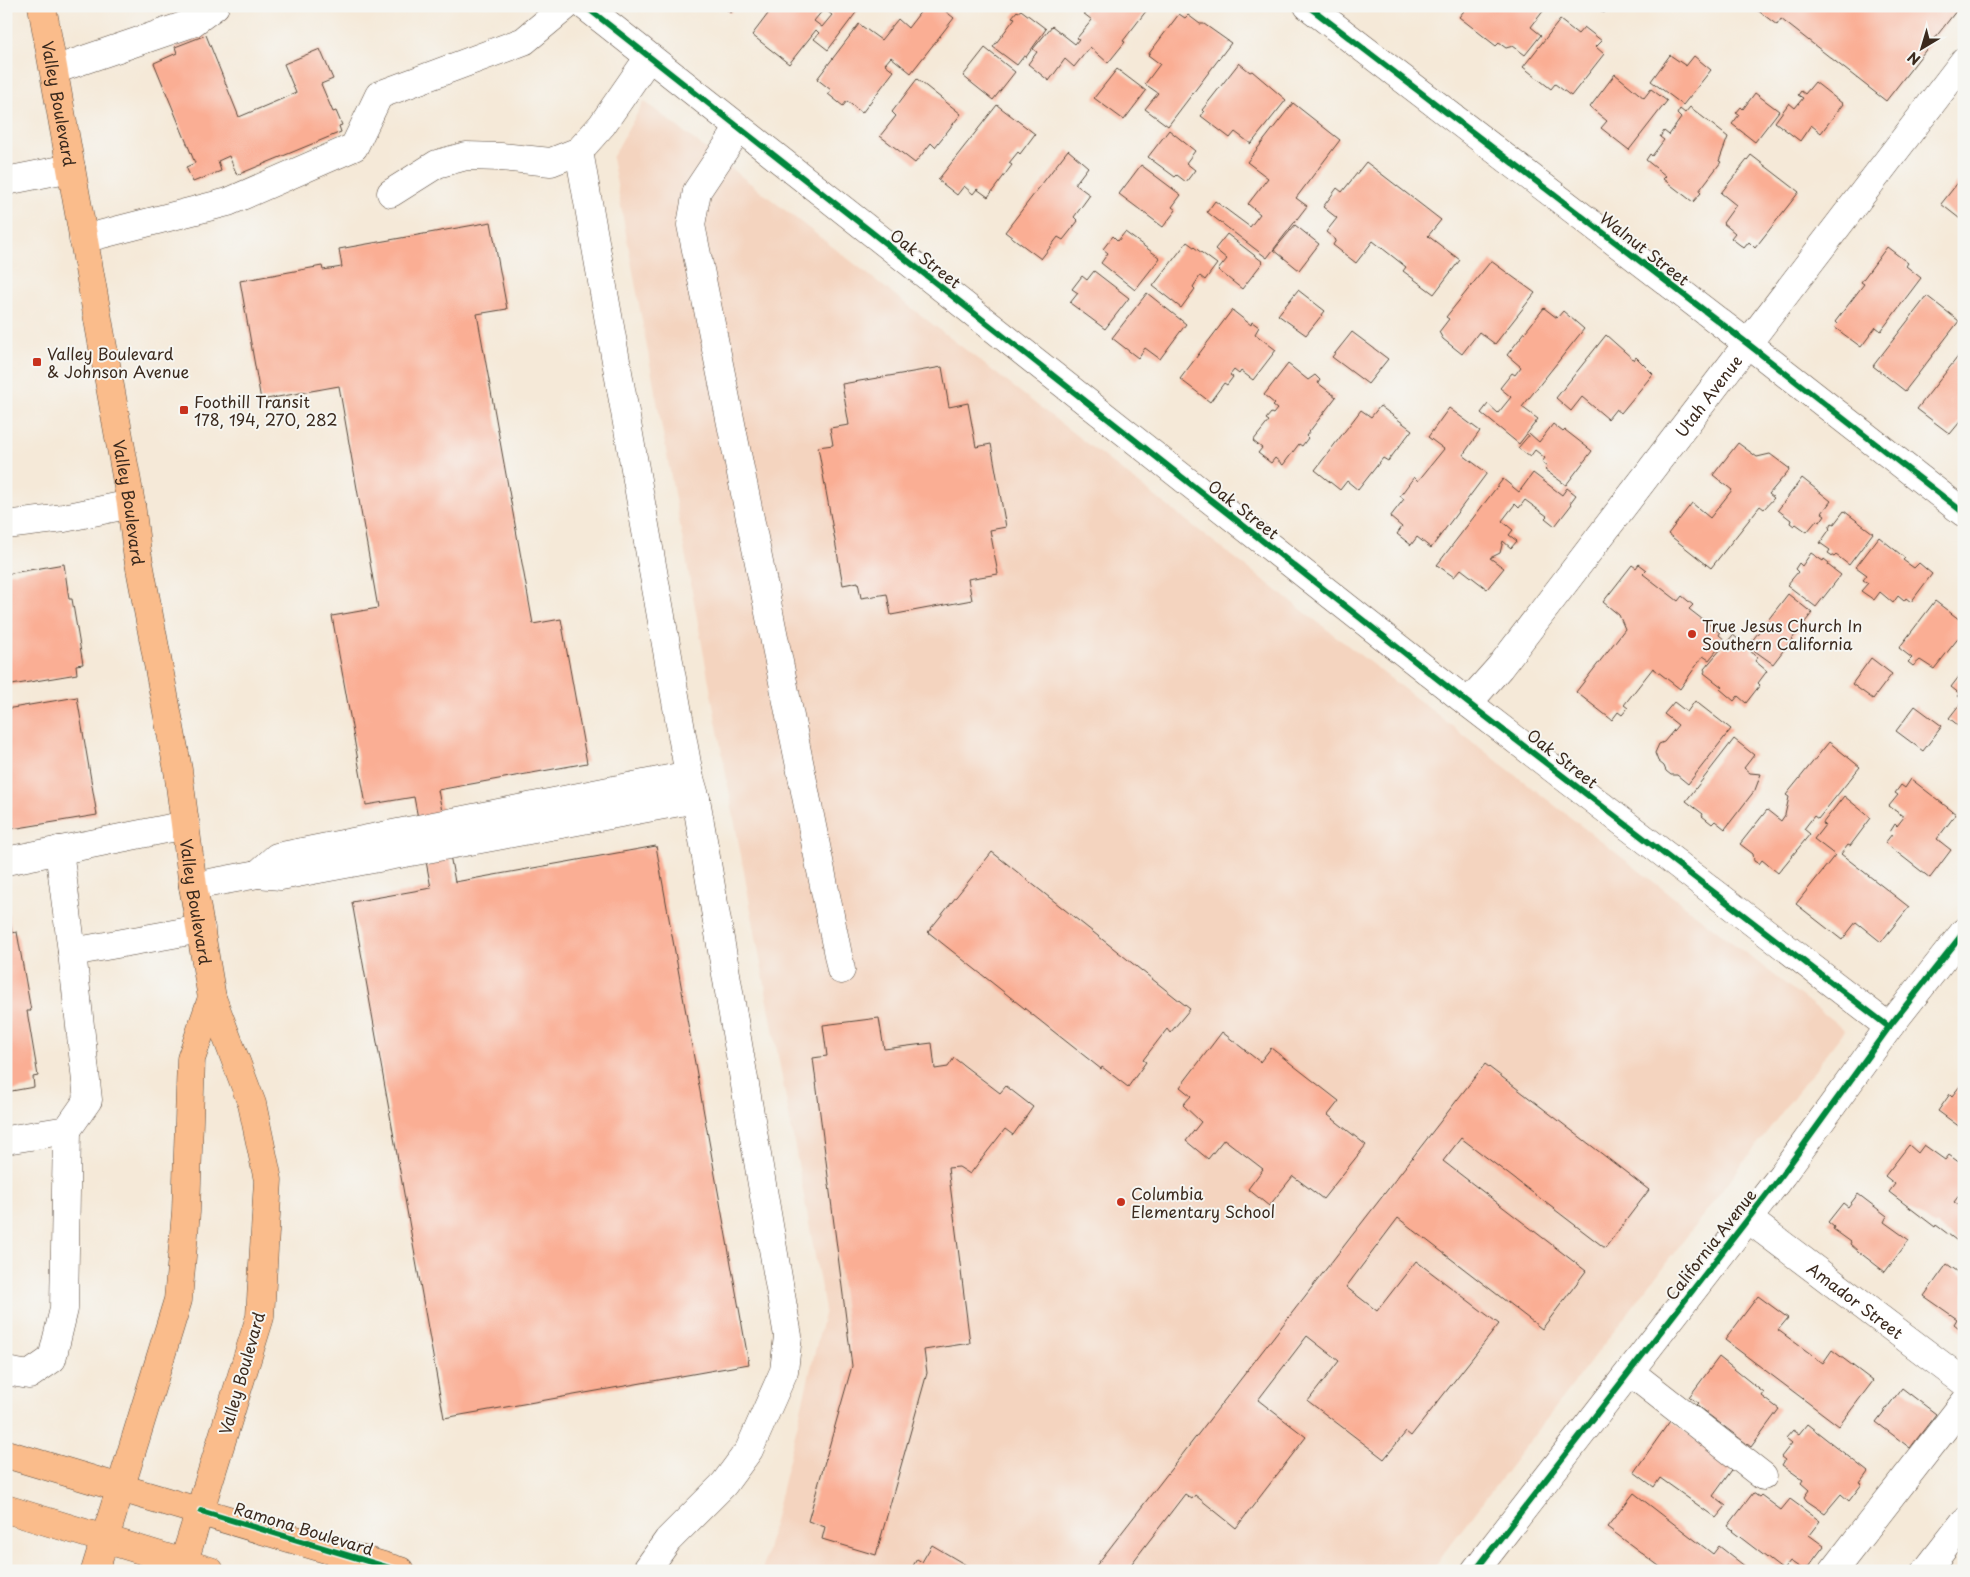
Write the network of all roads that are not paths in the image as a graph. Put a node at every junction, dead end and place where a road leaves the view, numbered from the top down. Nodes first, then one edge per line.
1 (42, 6) edge
2 (215, 6) edge
3 (566, 6) edge
4 (586, 6) edge
5 (1308, 6) edge
6 (649, 57) junction
7 (1964, 61) edge
8 (54, 70) junction
9 (739, 128) junction
10 (579, 151) junction
11 (71, 168) junction
12 (6, 181) edge
13 (392, 193) dead end
14 (83, 240) junction
15 (1748, 344) junction
16 (130, 504) junction
17 (1964, 513) edge
18 (6, 526) edge
19 (1468, 703) junction
20 (692, 787) junction
21 (186, 825) junction
22 (59, 850) junction
23 (6, 861) edge
24 (194, 886) junction
25 (201, 929) junction
26 (1964, 932) edge
27 (72, 952) junction
28 (841, 970) dead end
29 (212, 998) junction
30 (1889, 1027) junction
31 (67, 1130) junction
32 (6, 1140) edge
33 (1747, 1218) junction
34 (6, 1371) edge
35 (1630, 1372) junction
36 (1964, 1382) edge
37 (1964, 1403) edge
38 (6, 1454) edge
39 (1763, 1476) dead end
40 (121, 1488) junction
41 (6, 1509) edge
42 (201, 1511) junction
43 (1964, 1522) edge
44 (105, 1538) junction
45 (183, 1567) edge
46 (95, 1571) edge
47 (210, 1571) edge
48 (400, 1571) edge
49 (646, 1571) edge
50 (1474, 1571) edge
51 (1833, 1571) edge
52 (1926, 1571) edge

1 - 8 main road, Valley Boulevard
2 - 8 street
3 - 14 street
4 - 6 street, Oak Street
5 - 15 street, Walnut Street
6 - 9 street, Oak Street
6 - 10 street
7 - 15 street, Utah Avenue
8 - 11 main road, Valley Boulevard
9 - 19 street, Oak Street
9 - 28 street
10 - 13 street
10 - 20 street
11 - 12 street
11 - 14 main road, Valley Boulevard
14 - 16 main road, Valley Boulevard
15 - 17 street, Walnut Street
15 - 19 street, Utah Avenue
16 - 18 street
16 - 21 main road, Valley Boulevard
19 - 30 street, Oak Street
20 - 24 street
20 - 49 street
21 - 22 street
21 - 24 main road, Valley Boulevard
22 - 23 street
22 - 27 street
24 - 25 main road, Valley Boulevard
25 - 27 street
25 - 29 main road, Valley Boulevard
26 - 30 street, California Avenue
27 - 31 street
29 - 40 main road, Valley Boulevard
29 - 42 main road, Valley Boulevard
30 - 33 street, California Avenue
31 - 32 street
31 - 34 street
33 - 35 street, California Avenue
33 - 36 street, Amador Street
35 - 39 street
35 - 50 street, California Avenue
37 - 51 street
38 - 40 main road, Ramona Boulevard
40 - 42 main road, Ramona Boulevard
40 - 44 main road, Valley Boulevard
41 - 44 main road
42 - 45 main road, Valley Boulevard
42 - 48 main road, Ramona Boulevard
43 - 52 street
44 - 45 main road
44 - 46 main road, Valley Boulevard
45 - 47 main road

